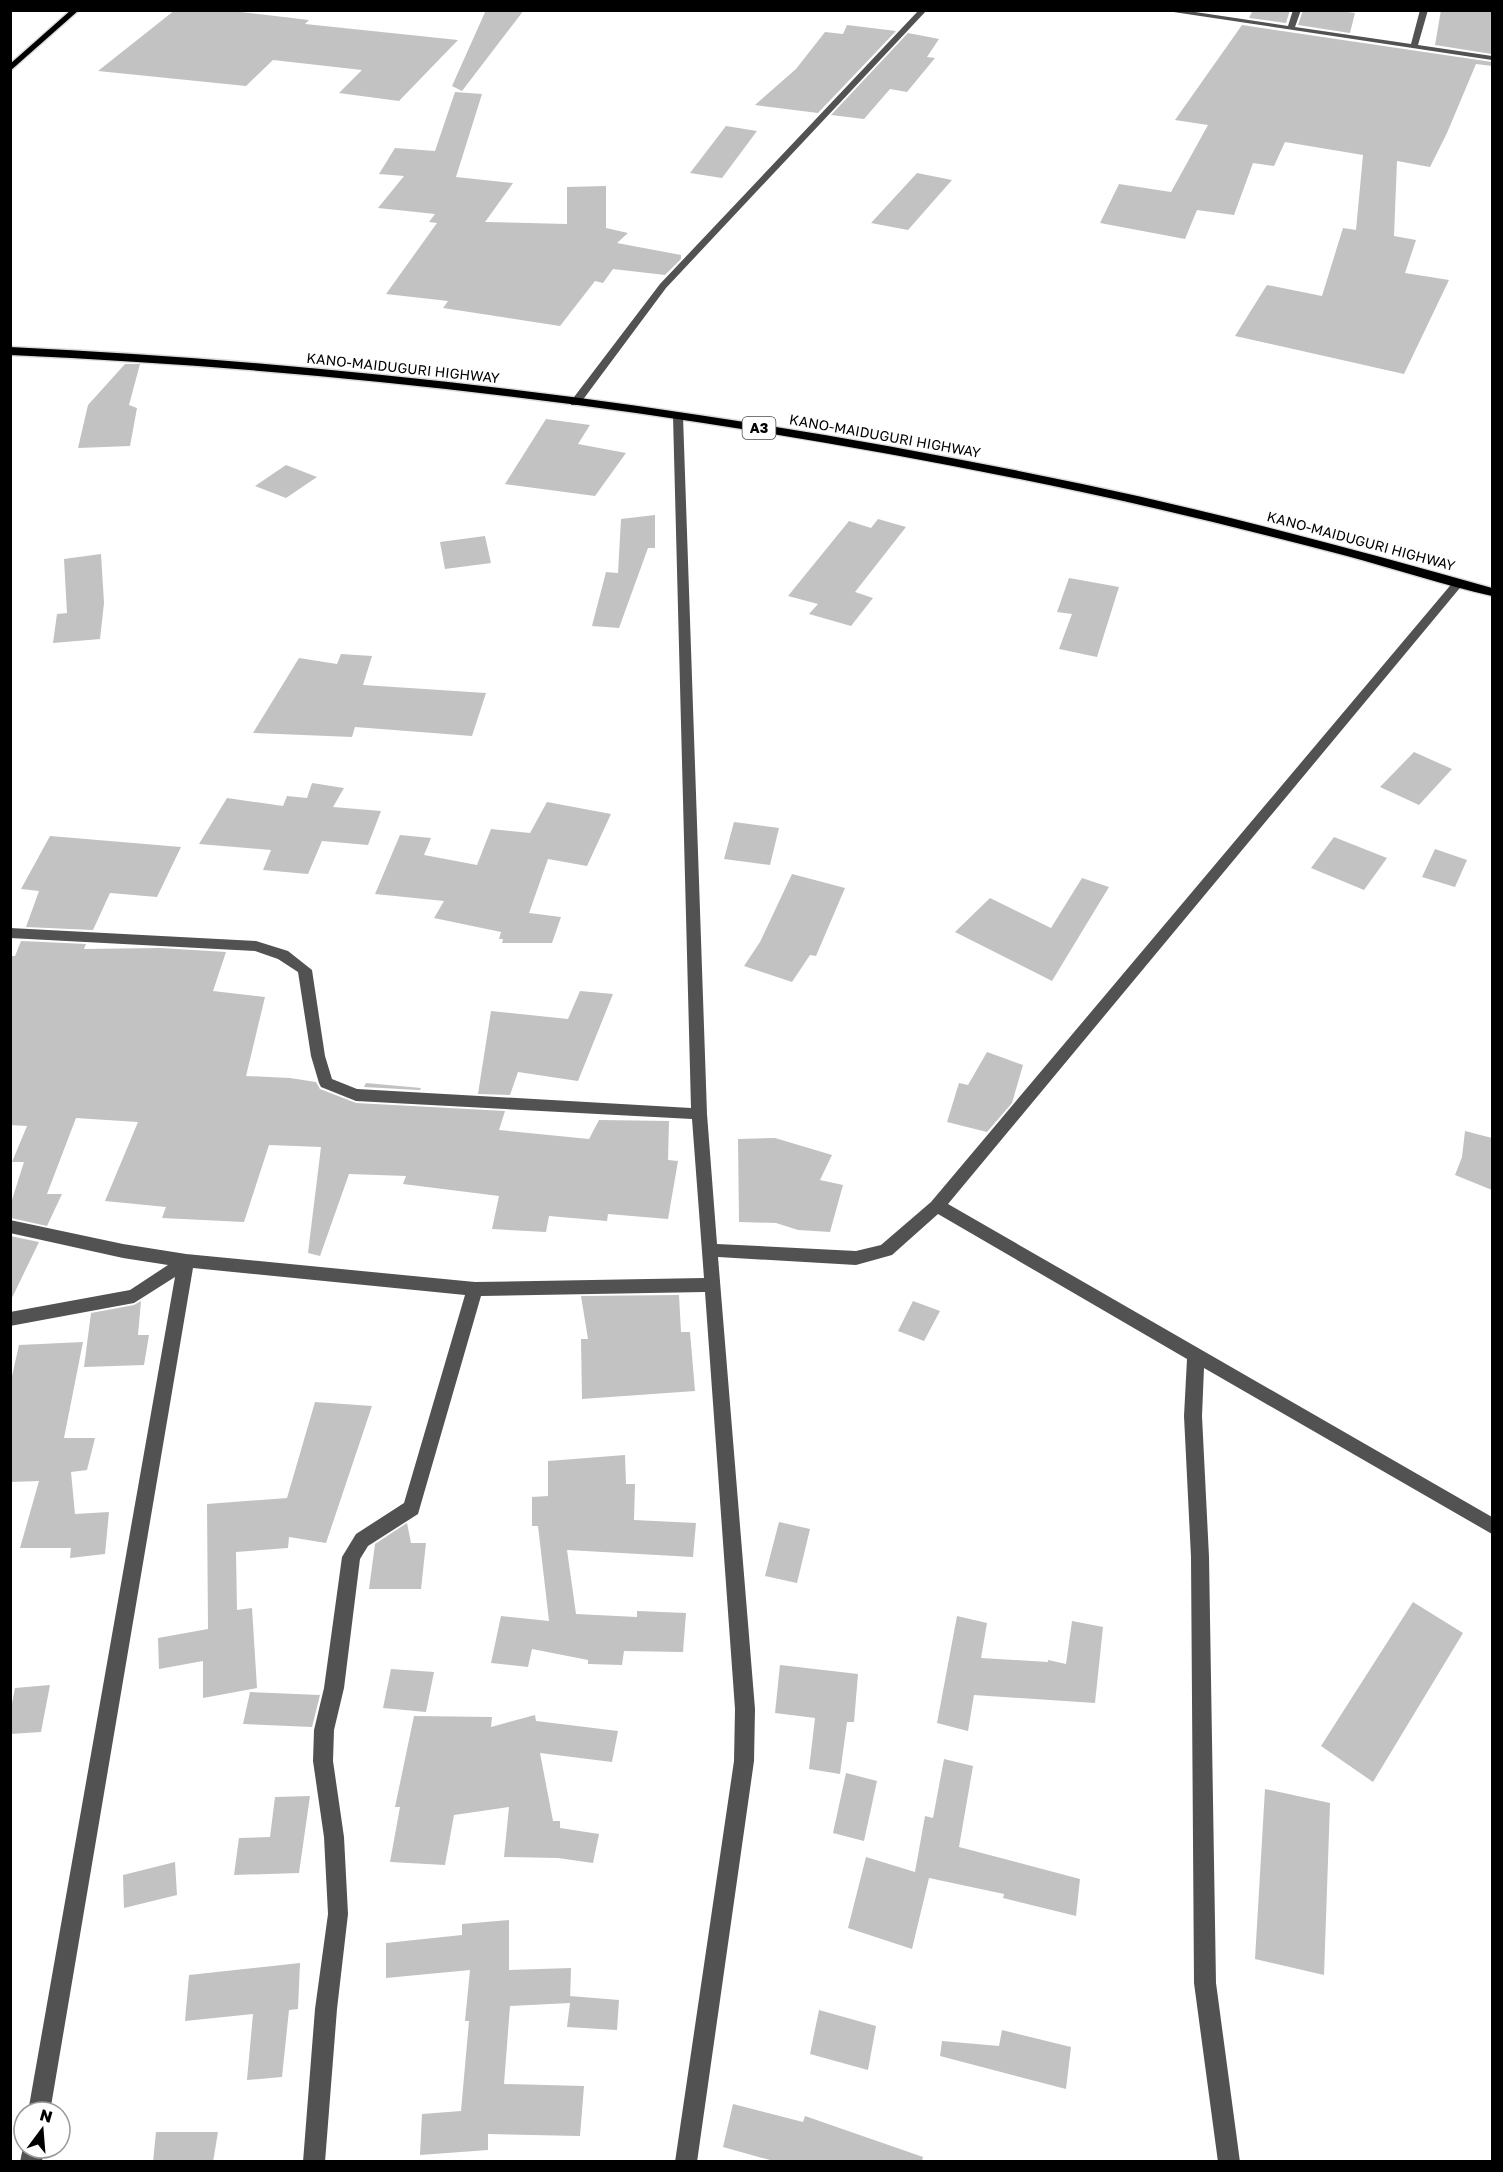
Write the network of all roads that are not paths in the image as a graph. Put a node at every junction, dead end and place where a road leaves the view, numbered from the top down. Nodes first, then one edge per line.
1 (76, 10) edge
2 (924, 10) edge
3 (1163, 10) edge
4 (1297, 10) edge
5 (1424, 10) edge
6 (1291, 27) junction
7 (1414, 46) junction
8 (1492, 58) edge
9 (10, 69) edge
10 (10, 351) edge
11 (575, 403) junction
12 (678, 416) junction
13 (1458, 582) junction
14 (1492, 592) edge
15 (10, 933) edge
16 (699, 1114) junction
17 (937, 1206) junction
18 (10, 1226) edge
19 (710, 1250) junction
20 (186, 1261) junction
21 (711, 1285) junction
22 (475, 1289) junction
23 (10, 1319) edge
24 (1196, 1355) junction
25 (1492, 1526) edge
26 (41, 2100) edge
27 (314, 2162) edge
28 (686, 2162) edge
29 (1228, 2162) edge

1 - 9 main road
2 - 11 street
3 - 6 street
4 - 6 street
5 - 7 street
6 - 7 street
7 - 8 street
10 - 11 highway, KANO-MAIDUGURI HIGHWAY / A3
11 - 12 highway, KANO-MAIDUGURI HIGHWAY / A3
12 - 13 highway, KANO-MAIDUGURI HIGHWAY / A3
12 - 16 street
13 - 14 highway, KANO-MAIDUGURI HIGHWAY / A3
13 - 17 street
15 - 16 street
16 - 19 street
17 - 19 street
17 - 24 street
18 - 20 street
19 - 21 street
20 - 22 street
20 - 23 street
20 - 26 street
21 - 22 street
21 - 28 street
22 - 27 street
24 - 25 street
24 - 29 street

